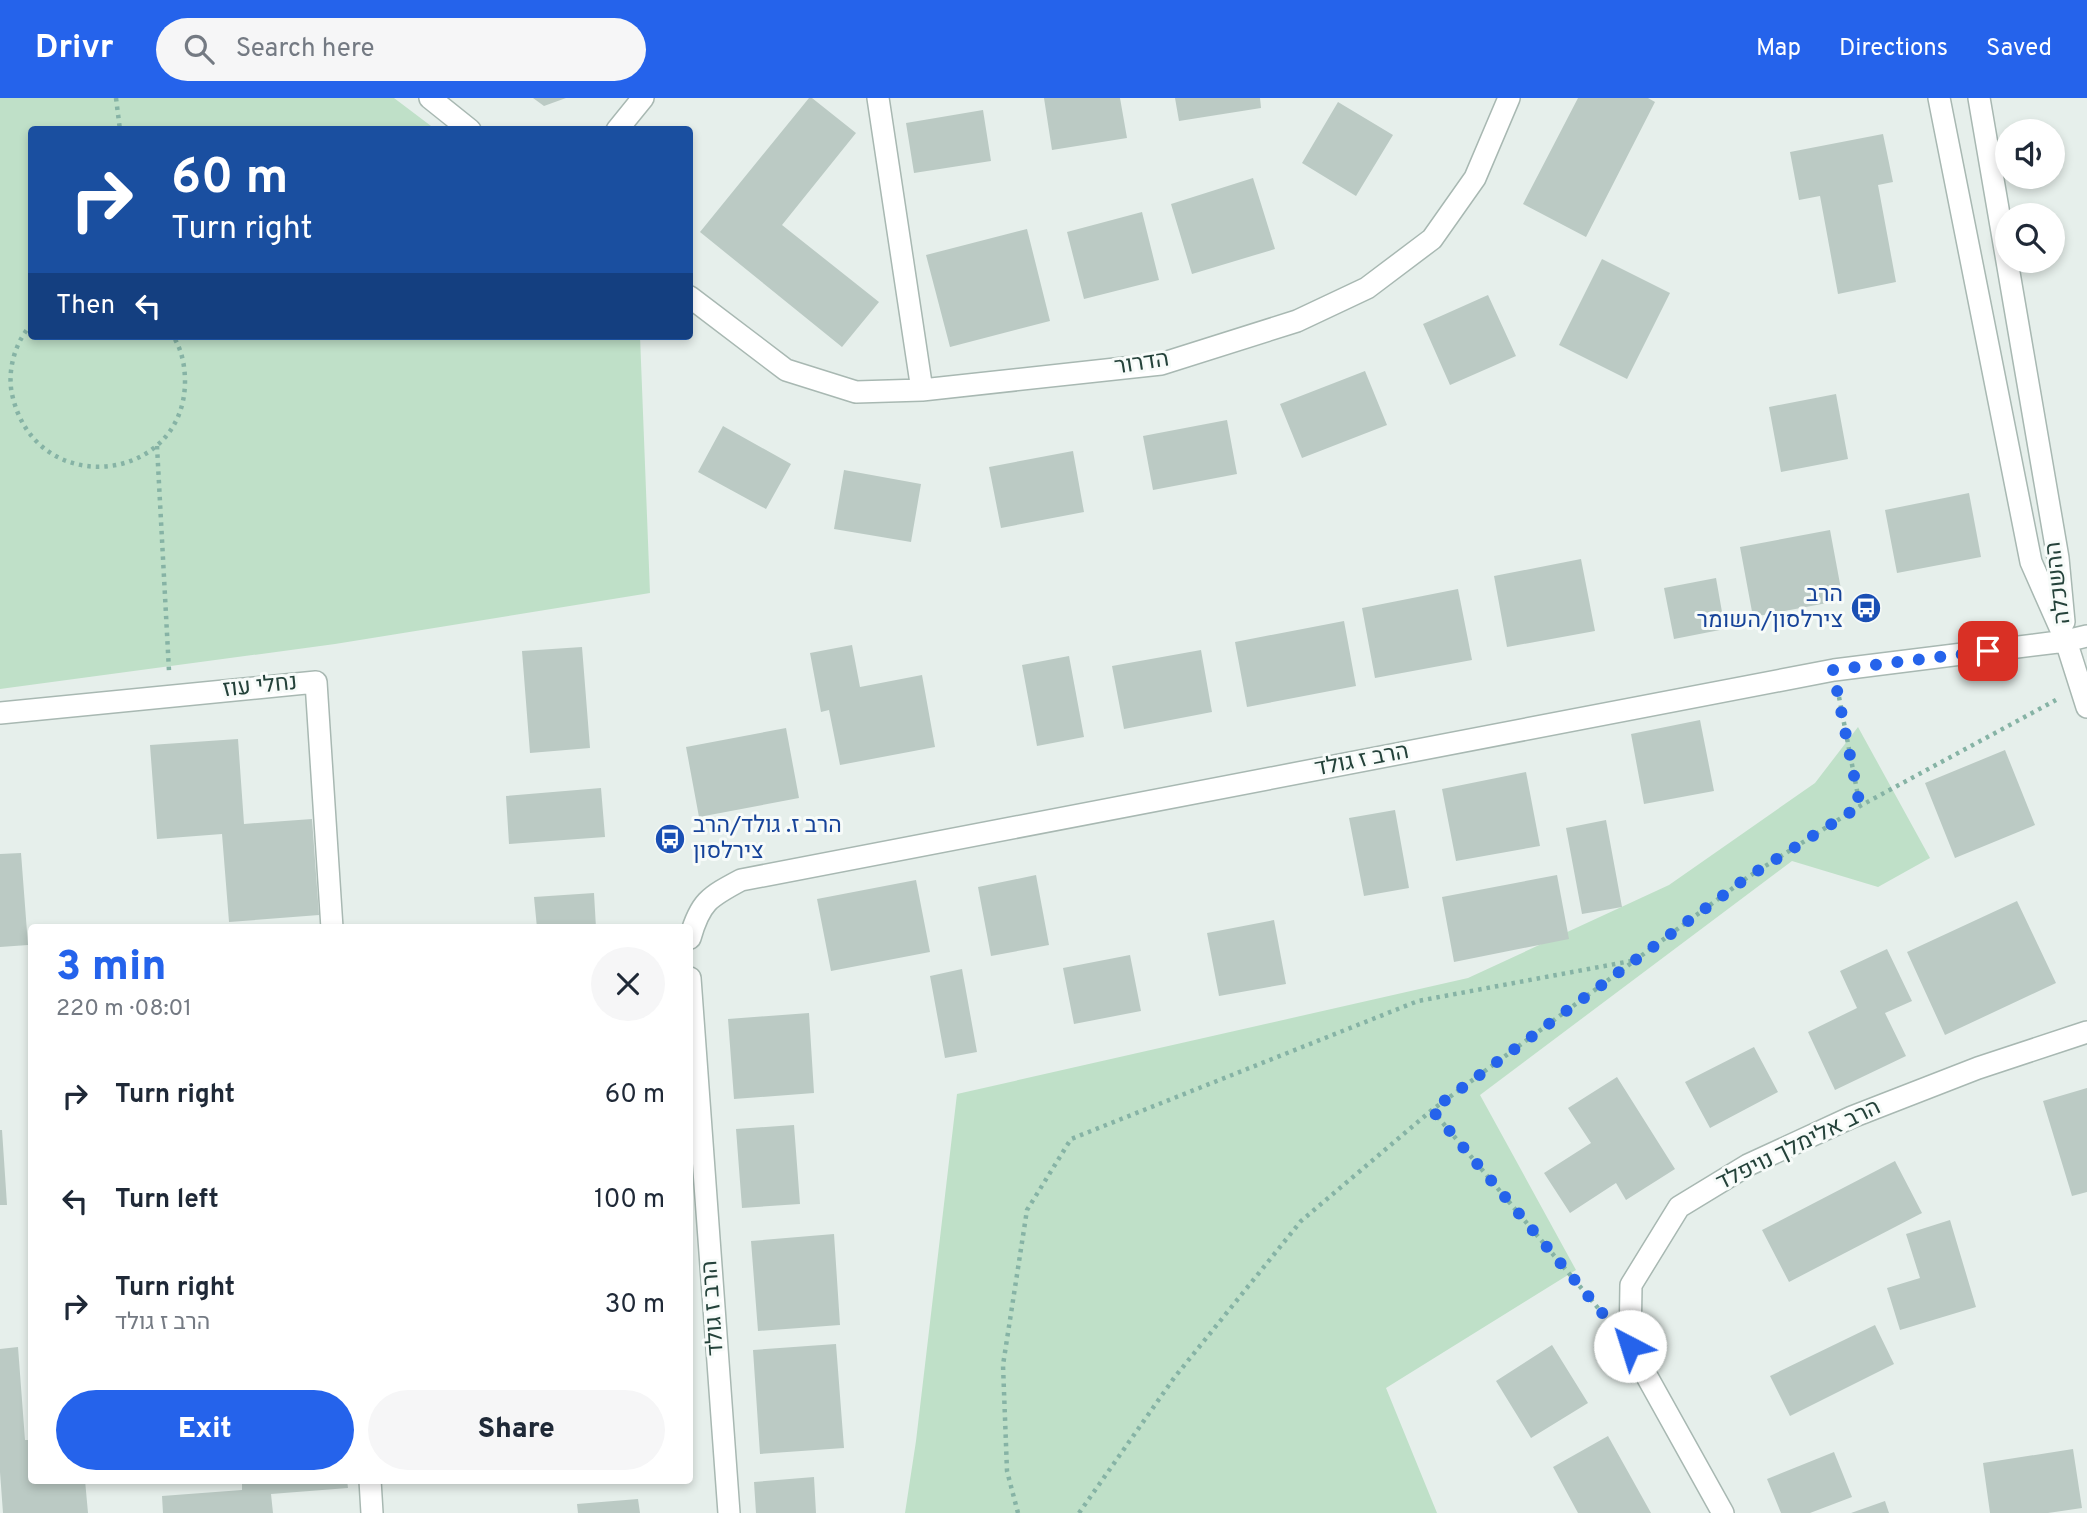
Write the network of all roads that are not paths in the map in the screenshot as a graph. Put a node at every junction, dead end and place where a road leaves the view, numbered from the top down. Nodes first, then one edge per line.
1 (430, 98) edge
2 (643, 98) edge
3 (878, 98) edge
4 (1509, 98) edge
5 (1939, 98) edge
6 (1979, 98) edge
7 (465, 126) edge
8 (620, 126) edge
9 (693, 300) edge
10 (922, 390) junction
11 (2087, 635) edge
12 (2066, 641) junction
13 (2084, 696) edge
14 (0, 713) edge
15 (332, 924) edge
16 (693, 926) edge
17 (693, 1019) edge
18 (2087, 1032) edge
19 (370, 1484) edge
20 (372, 1513) edge
21 (729, 1513) edge
22 (1723, 1513) edge

1 - 7 street
2 - 8 street
3 - 10 street
4 - 10 street, הדרור
5 - 12 street, ההשכלה
6 - 12 street, ההשכלה
9 - 10 street, הדרור
11 - 12 street, הרב ז גולד
12 - 13 street
12 - 16 street, הרב ז גולד
14 - 15 street, נחלי עוז
17 - 21 street, הרב ז גולד
18 - 22 street, הרב אלימלך נויפלד
19 - 20 street

